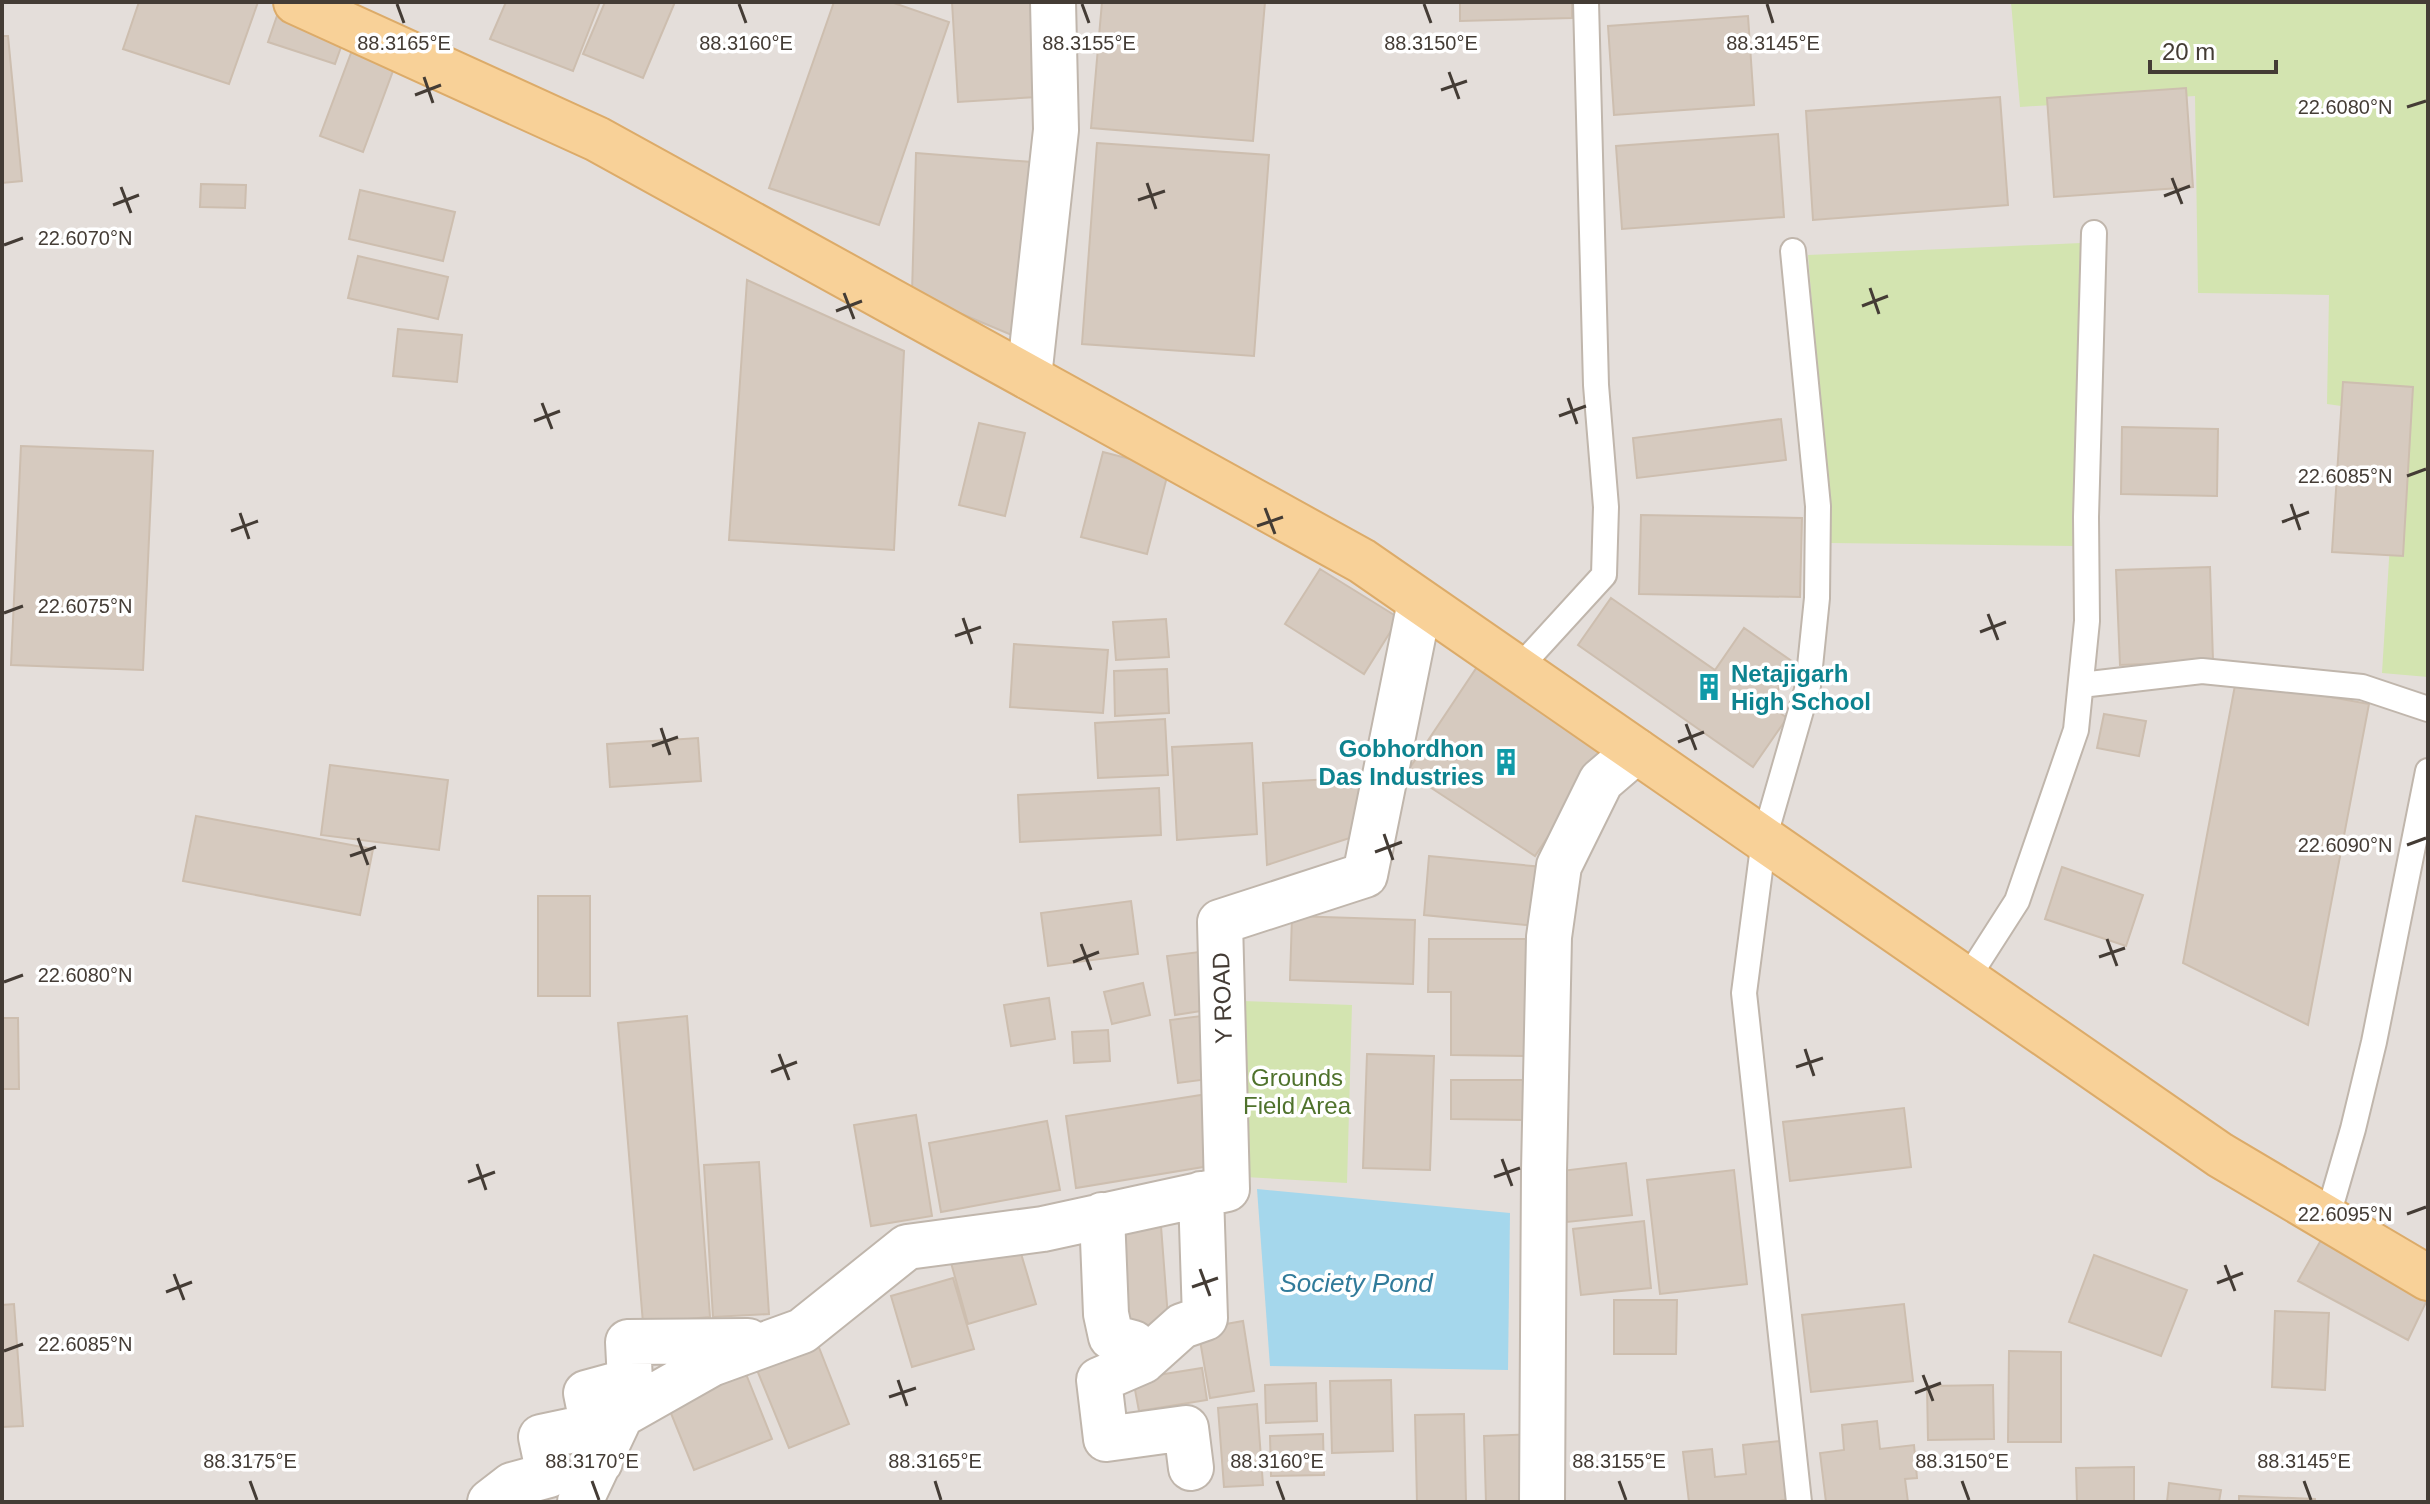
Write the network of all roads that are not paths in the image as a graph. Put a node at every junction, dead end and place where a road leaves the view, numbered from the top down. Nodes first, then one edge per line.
1 (296, 2) edge
2 (1053, 2) edge
3 (1586, 2) edge
4 (2094, 233) dead end
5 (1793, 251) dead end
6 (1029, 377) junction
7 (1420, 602) junction
8 (1518, 669) junction
9 (2081, 685) junction
10 (2428, 709) edge
11 (1636, 751) junction
12 (2428, 771) edge
13 (1764, 839) junction
14 (1967, 979) junction
15 (1201, 1194) junction
16 (1102, 1215) junction
17 (2327, 1219) junction
18 (2428, 1278) edge
19 (774, 1341) junction
20 (1143, 1361) junction
21 (597, 1444) junction
22 (1191, 1468) dead end
23 (490, 1502) edge
24 (580, 1502) edge
25 (1542, 1502) edge
26 (1799, 1502) edge

1 - 6 main road
2 - 6 street
3 - 8 lane
4 - 9 lane
5 - 13 lane
6 - 7 main road
7 - 8 main road
7 - 15 street, Y ROAD
8 - 11 main road
9 - 10 lane
9 - 14 lane
11 - 13 main road
11 - 25 street
12 - 17 lane
13 - 14 main road
13 - 26 lane
14 - 17 main road
15 - 16 street, Y ROAD
15 - 20 street
16 - 19 street, Y ROAD
16 - 20 street
17 - 18 main road
19 - 21 street, Y ROAD
19 - 21 street
20 - 22 street
21 - 23 street
21 - 24 street, Y ROAD

